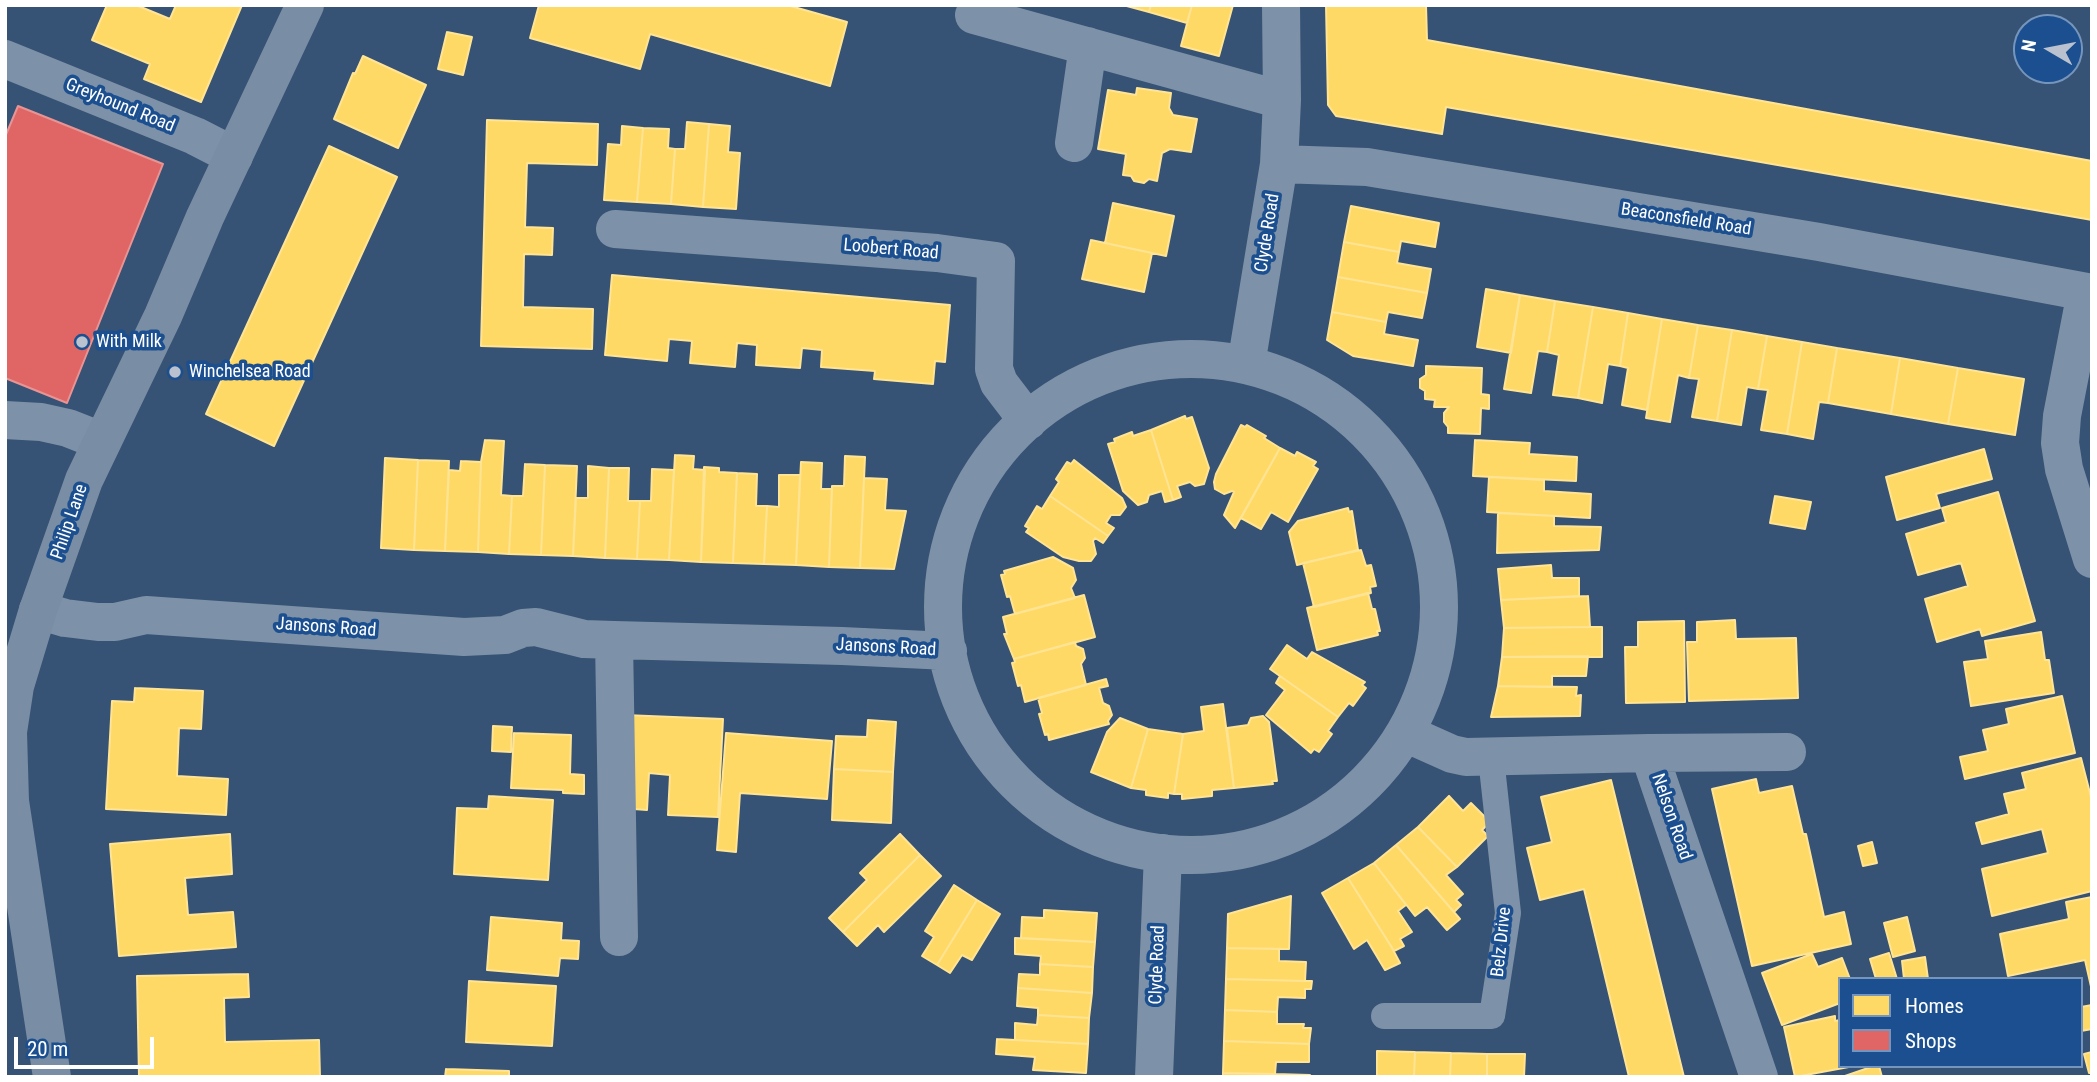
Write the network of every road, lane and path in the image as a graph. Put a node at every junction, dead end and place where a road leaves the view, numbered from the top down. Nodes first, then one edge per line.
1 (305, 5) edge
2 (1281, 5) edge
3 (974, 15) dead end
4 (1088, 47) junction
5 (5, 59) edge
6 (1282, 100) junction
7 (1074, 142) dead end
8 (234, 156) junction
9 (1279, 164) junction
10 (615, 229) dead end
11 (2089, 293) edge
12 (1246, 365) junction
13 (5, 420) edge
14 (1028, 421) junction
15 (101, 442) junction
16 (2092, 559) edge
17 (38, 610) junction
18 (614, 640) junction
19 (948, 651) junction
20 (1405, 733) junction
21 (1649, 752) junction
22 (1787, 752) dead end
23 (1491, 758) junction
24 (1163, 853) junction
25 (619, 937) dead end
26 (1384, 1016) dead end
27 (52, 1077) edge
28 (1154, 1077) edge
29 (1759, 1077) edge

1 - 8 main road, Philip Lane
2 - 6 street, Clyde Road
3 - 4 street
4 - 6 street
4 - 7 street
5 - 8 street, Greyhound Road
6 - 9 street, Clyde Road
8 - 15 main road, Philip Lane
9 - 11 street, Beaconsfield Road
9 - 12 street, Clyde Road
10 - 14 street, Loobert Road
11 - 16 street
12 - 14 street
12 - 20 street
13 - 15 street
14 - 19 street
15 - 17 main road, Philip Lane
17 - 18 street, Jansons Road
17 - 27 main road, Philip Lane
18 - 19 street, Jansons Road
18 - 25 street
19 - 24 street
20 - 23 street, Nelson Road
20 - 24 street
21 - 22 street
21 - 23 street, Nelson Road
21 - 29 street, Nelson Road
23 - 26 lane, Belz Drive
24 - 28 street, Clyde Road

